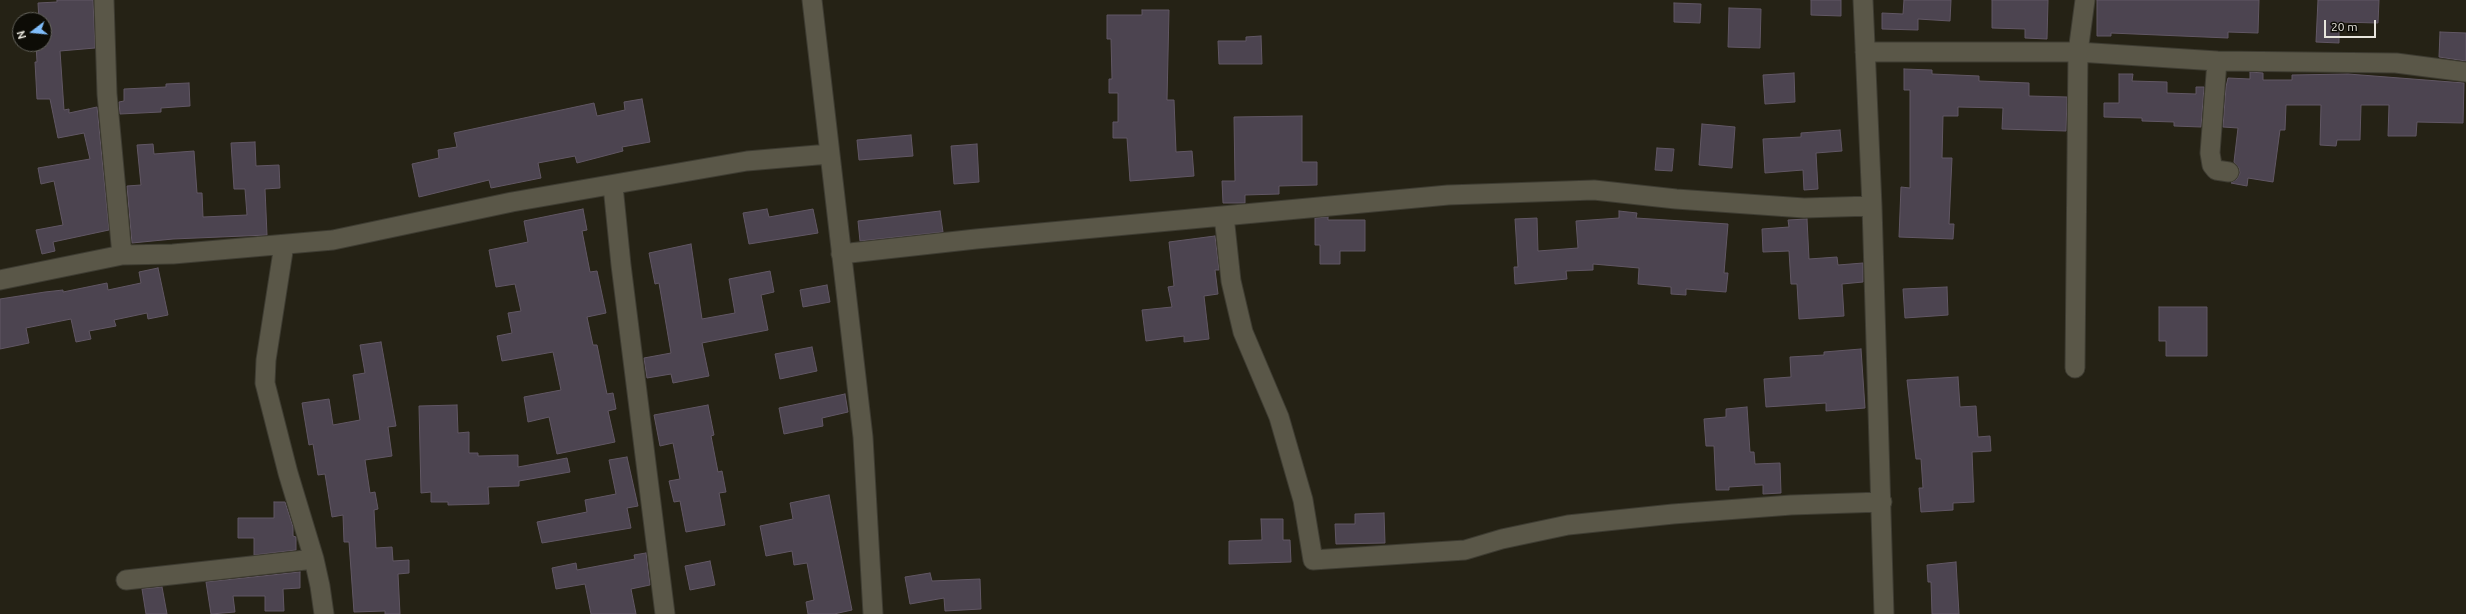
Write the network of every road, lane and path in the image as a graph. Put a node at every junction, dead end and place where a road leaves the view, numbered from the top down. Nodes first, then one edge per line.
1 (104, 0) edge
2 (812, 0) edge
3 (1863, 0) edge
4 (2085, 0) edge
5 (1865, 52) junction
6 (2078, 52) junction
7 (2217, 61) junction
8 (2466, 72) edge
9 (829, 154) junction
10 (2229, 172) dead end
11 (613, 186) junction
12 (1872, 206) junction
13 (1224, 216) junction
14 (284, 245) junction
15 (841, 254) junction
16 (122, 255) junction
17 (0, 280) edge
18 (2075, 368) dead end
19 (1882, 502) junction
20 (314, 559) junction
21 (126, 580) dead end
22 (324, 614) edge
23 (665, 614) edge
24 (873, 614) edge
25 (1884, 614) edge

1 - 16 street
2 - 9 street
3 - 5 street
4 - 6 street
5 - 6 street
5 - 12 street
6 - 7 street
6 - 18 street
7 - 8 street
7 - 10 street
9 - 11 street
9 - 15 street
11 - 14 street
11 - 23 street
12 - 13 street
12 - 19 street
13 - 15 street
13 - 19 street
14 - 16 street
14 - 20 street
15 - 24 street
16 - 17 street
19 - 25 street
20 - 21 street
20 - 22 street

